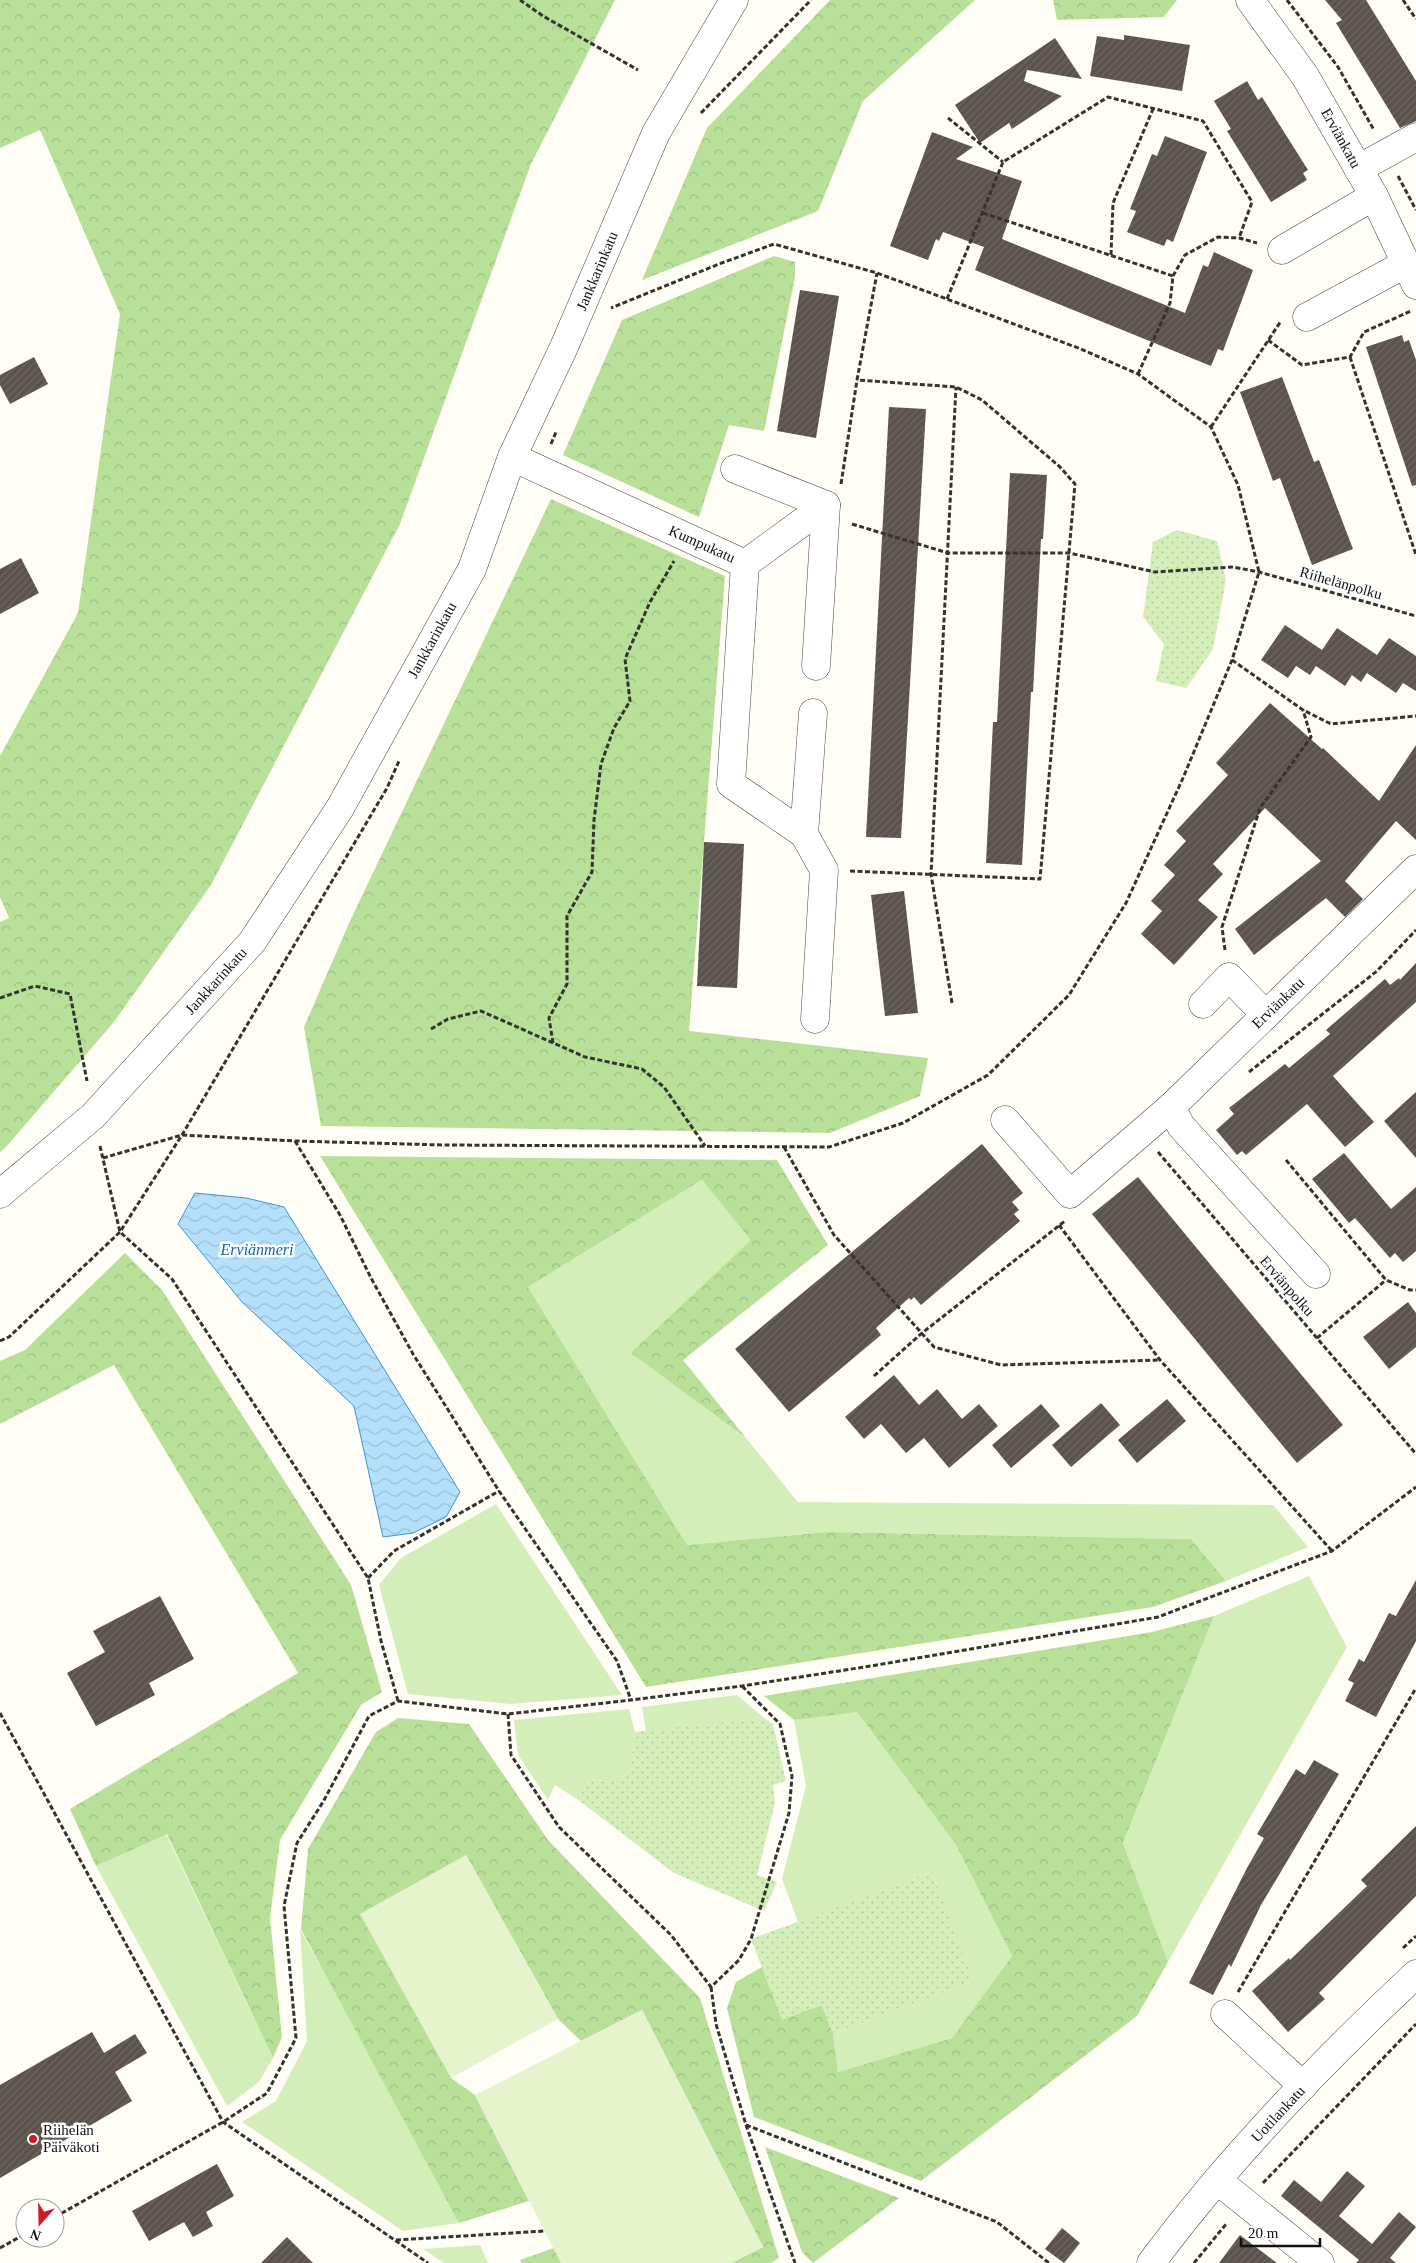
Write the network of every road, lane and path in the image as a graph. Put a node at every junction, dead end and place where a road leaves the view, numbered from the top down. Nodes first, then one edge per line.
1 (520, 0) edge
2 (734, 0) edge
3 (1250, 0) edge
4 (1288, 0) edge
5 (1403, 0) edge
6 (1416, 19) edge
7 (638, 70) dead end
8 (1154, 109) junction
9 (948, 118) dead end
10 (1416, 137) edge
11 (1387, 153) junction
12 (1003, 162) junction
13 (1358, 169) junction
14 (1374, 196) junction
15 (1416, 210) edge
16 (983, 213) junction
17 (1239, 238) junction
18 (1282, 250) joint
19 (1111, 255) junction
20 (877, 273) junction
21 (1411, 274) edge
22 (1174, 276) junction
23 (948, 299) junction
24 (611, 308) dead end
25 (1416, 309) edge
26 (1308, 317) joint
27 (1268, 340) junction
28 (1350, 357) junction
29 (1138, 374) junction
30 (857, 380) junction
31 (956, 387) junction
32 (1211, 427) junction
33 (512, 457) junction
34 (735, 469) dead end
35 (826, 505) junction
36 (688, 538) junction
37 (948, 554) junction
38 (1069, 554) junction
39 (1416, 555) edge
40 (745, 564) junction
41 (1259, 572) junction
42 (1416, 616) edge
43 (1232, 660) junction
44 (816, 666) dead end
45 (1302, 710) junction
46 (813, 713) dead end
47 (1416, 716) edge
48 (804, 834) junction
49 (1416, 869) edge
50 (824, 870) junction
51 (931, 874) junction
52 (1416, 930) edge
53 (1230, 977) junction
54 (0, 998) edge
55 (952, 1003) dead end
56 (1204, 1004) dead end
57 (1266, 1015) junction
58 (816, 1019) dead end
59 (431, 1030) dead end
60 (553, 1043) junction
61 (1244, 1076) dead end
62 (89, 1090) dead end
63 (1171, 1107) junction
64 (1005, 1120) dead end
65 (1139, 1135) junction
66 (295, 1141) junction
67 (100, 1146) dead end
68 (706, 1147) junction
69 (784, 1147) junction
70 (103, 1158) junction
71 (1286, 1160) dead end
72 (0, 1194) edge
73 (1066, 1220) dead end
74 (1059, 1225) junction
75 (1316, 1274) dead end
76 (1386, 1280) junction
77 (1416, 1290) edge
78 (922, 1333) junction
79 (1317, 1338) junction
80 (1160, 1360) junction
81 (874, 1376) dead end
82 (1416, 1454) edge
83 (1416, 1487) edge
84 (499, 1491) junction
85 (1332, 1551) junction
86 (368, 1578) junction
87 (742, 1686) junction
88 (1416, 1688) edge
89 (632, 1700) junction
90 (398, 1701) junction
91 (0, 1713) edge
92 (508, 1714) junction
93 (712, 1986) junction
94 (1410, 1990) edge
95 (1225, 2014) joint
96 (1416, 2024) edge
97 (1303, 2086) junction
98 (223, 2122) junction
99 (746, 2125) junction
100 (1217, 2180) junction
101 (1244, 2203) junction
102 (65, 2211) edge
103 (545, 2231) dead end
104 (15, 2240) edge
105 (396, 2240) junction
106 (0, 2248) edge
107 (428, 2263) edge
108 (794, 2263) edge
109 (1049, 2263) edge
110 (1151, 2263) edge
111 (1194, 2263) edge
112 (1320, 2263) edge

1 - 7 path
2 - 33 street, Jankkarinkatu
3 - 13 street, Erviänkatu
4 - 11 path
5 - 6 path
8 - 12 path
8 - 17 path
8 - 19 path
9 - 12 path
10 - 11 street
11 - 13 street
11 - 15 path
12 - 16 path
13 - 14 street, Erviänkatu
14 - 18 street
14 - 21 street, Erviänkatu
16 - 19 path
16 - 23 path
17 - 18 path
17 - 22 path
19 - 22 path
20 - 23 path
20 - 24 path
20 - 30 path
21 - 26 street
22 - 29 path
23 - 29 path
25 - 28 path
26 - 27 path
27 - 28 path
27 - 32 path
28 - 39 path
29 - 32 path
30 - 31 path
30 - 35 path
31 - 37 path
31 - 38 path
32 - 41 path
33 - 36 street, Kumpukatu
33 - 72 street, Jankkarinkatu
34 - 35 street
35 - 37 path, Riihelänpolku
35 - 40 street
35 - 44 street
36 - 40 street, Kumpukatu
36 - 60 path
37 - 38 path, Riihelänpolku
37 - 51 path
38 - 41 path, Riihelänpolku
38 - 51 path
40 - 48 street, Kumpukatu
41 - 42 path, Riihelänpolku
41 - 43 path
43 - 45 path
43 - 69 path
45 - 47 path
45 - 53 path
46 - 48 street
48 - 50 street
49 - 57 street, Erviänkatu
50 - 51 path
50 - 58 street
51 - 55 path
52 - 61 path
53 - 56 street
53 - 57 street
54 - 62 path
57 - 63 street, Erviänkatu
59 - 60 path
60 - 68 path
63 - 65 street, Erviänkatu
63 - 75 street
64 - 65 street, Erviänkatu
65 - 79 path, Erviänpolku
66 - 68 path
66 - 70 path
66 - 84 path
67 - 70 path
68 - 69 path
69 - 78 path
70 - 86 path
71 - 76 path
73 - 74 path
74 - 78 path
74 - 80 path
76 - 77 path
76 - 79 path
78 - 80 path
78 - 81 path
79 - 82 path, Erviänpolku
80 - 85 path
83 - 85 path
84 - 86 path
84 - 89 path
85 - 87 path
86 - 90 path
87 - 89 path
87 - 93 path
88 - 95 path
89 - 92 path
90 - 92 path
90 - 98 path
91 - 98 path
92 - 93 path
93 - 99 path
94 - 97 street, Uotilankatu
95 - 97 street
96 - 101 path
97 - 100 street, Uotilankatu
98 - 102 path
98 - 105 path
99 - 108 path
99 - 109 path
100 - 101 street
100 - 110 street, Uotilankatu
101 - 111 path
101 - 112 street
103 - 105 path
104 - 106 path
105 - 107 path

